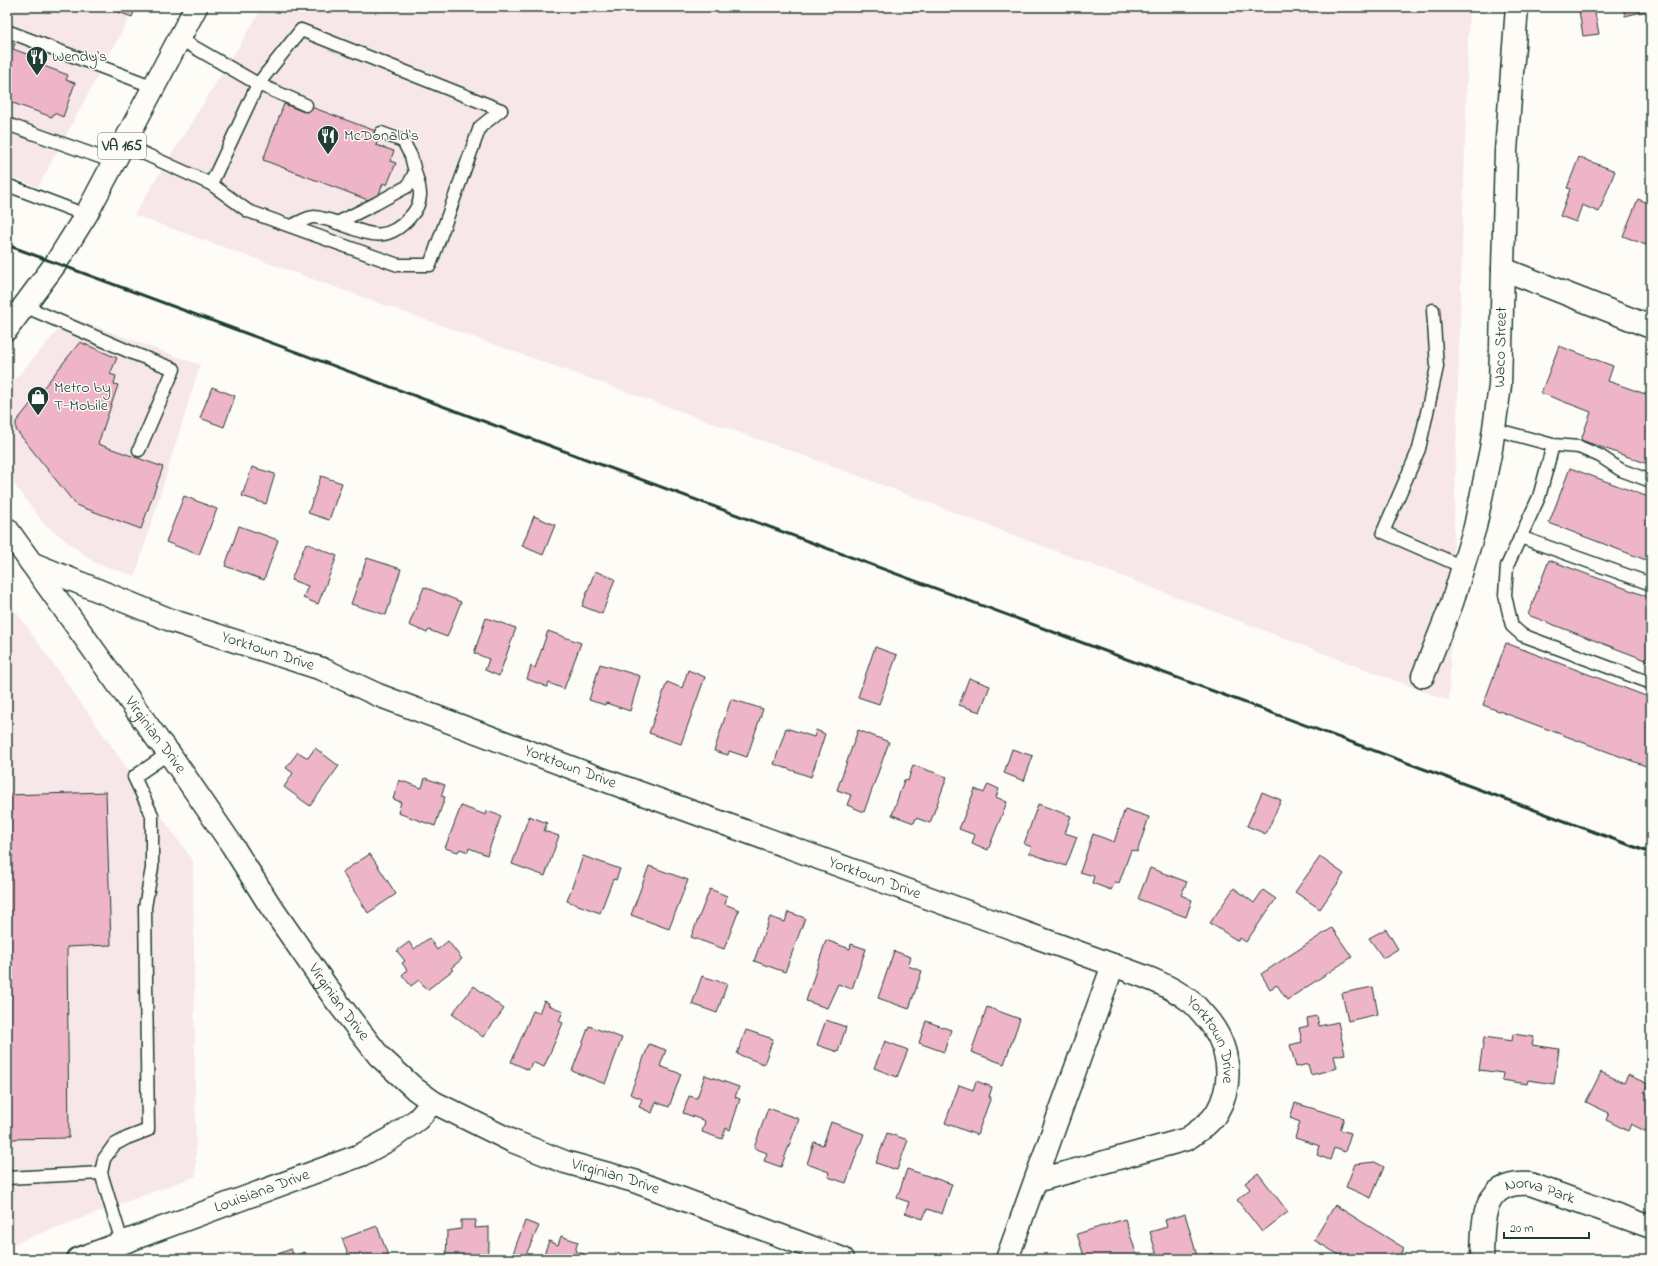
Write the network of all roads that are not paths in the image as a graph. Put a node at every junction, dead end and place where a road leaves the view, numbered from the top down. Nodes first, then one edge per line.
1 (196, 7) edge
2 (1517, 7) edge
3 (7, 32) edge
4 (180, 39) junction
5 (258, 84) junction
6 (154, 87) junction
7 (306, 105) dead end
8 (7, 124) edge
9 (381, 133) dead end
10 (118, 153) junction
11 (416, 172) junction
12 (211, 184) junction
13 (7, 185) edge
14 (86, 215) junction
15 (337, 223) junction
16 (291, 226) junction
17 (1502, 269) junction
18 (1433, 310) dead end
19 (13, 319) edge
20 (1651, 327) edge
21 (1494, 429) junction
22 (1553, 445) junction
23 (139, 450) dead end
24 (1651, 481) edge
25 (7, 529) edge
26 (1520, 537) junction
27 (30, 563) junction
28 (1463, 567) junction
29 (1651, 584) edge
30 (1423, 676) dead end
31 (1651, 683) edge
32 (169, 754) junction
33 (1113, 965) junction
34 (433, 1102) junction
35 (101, 1173) junction
36 (7, 1178) edge
37 (1036, 1181) junction
38 (1651, 1227) edge
39 (122, 1242) junction
40 (78, 1259) edge
41 (843, 1259) edge
42 (1007, 1259) edge
43 (1482, 1259) edge

1 - 4 street, VA 165
2 - 17 street, Waco Street
3 - 6 lane
4 - 5 lane
4 - 6 street, VA 165
5 - 7 lane
5 - 12 lane
5 - 16 lane
6 - 10 street, VA 165
8 - 10 lane
9 - 11 lane
10 - 12 lane
10 - 14 street, VA 165
11 - 15 lane
11 - 15 lane
12 - 16 lane
13 - 14 lane
14 - 19 street, VA 165
15 - 16 lane
17 - 20 street
17 - 21 street, Waco Street
18 - 28 lane
19 - 23 lane
21 - 22 lane
21 - 28 street, Waco Street
22 - 24 lane
22 - 26 lane
25 - 27 street, Virginian Drive
26 - 29 lane
26 - 31 lane
27 - 32 street, Virginian Drive
27 - 33 street, Yorktown Drive
28 - 30 street, Waco Street
32 - 34 street, Virginian Drive
32 - 35 lane
33 - 37 street
33 - 37 street, Yorktown Drive
34 - 39 street, Louisiana Drive
34 - 41 street, Virginian Drive
35 - 36 lane
35 - 39 lane
37 - 42 street
38 - 43 street, Norva Park
39 - 40 street, Louisiana Drive

